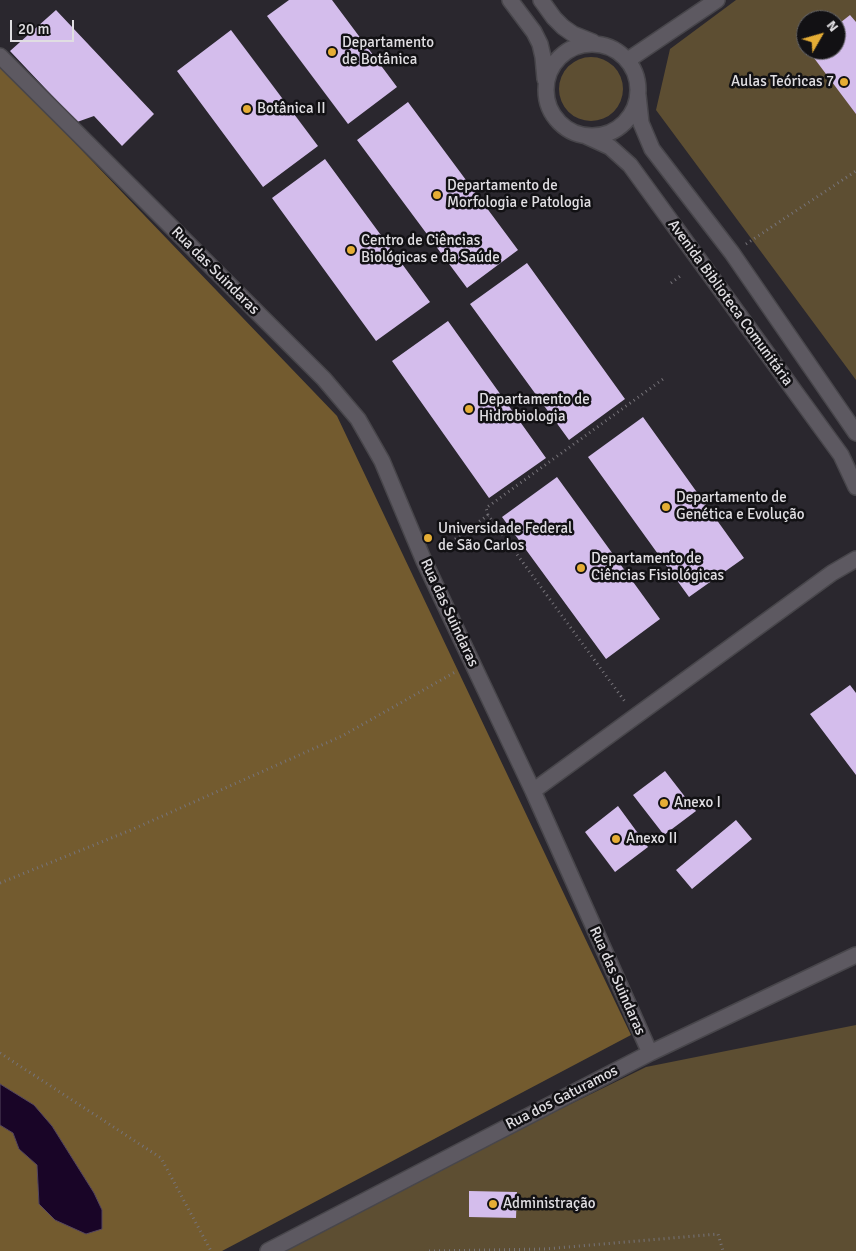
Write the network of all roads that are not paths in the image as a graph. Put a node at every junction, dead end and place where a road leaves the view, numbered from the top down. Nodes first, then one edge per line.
1 (510, 0) edge
2 (541, 0) edge
3 (717, 0) edge
4 (597, 43) junction
5 (0, 56) edge
6 (628, 60) junction
7 (545, 84) junction
8 (638, 95) junction
9 (586, 136) junction
10 (856, 433) edge
11 (856, 487) edge
12 (856, 559) edge
13 (533, 791) junction
14 (856, 955) edge
15 (650, 1054) junction
16 (270, 1250) edge

1 - 7 street
2 - 4 street
3 - 6 street
4 - 6 street
4 - 7 street
5 - 13 street, Rua das Suindaras
6 - 8 street
7 - 9 street
8 - 9 street
8 - 10 street, Avenida Biblioteca Comunitária
9 - 11 street, Avenida Biblioteca Comunitária
12 - 13 street
13 - 15 street, Rua das Suindaras
14 - 15 street, Rua dos Gaturamos
15 - 16 street, Rua dos Gaturamos

